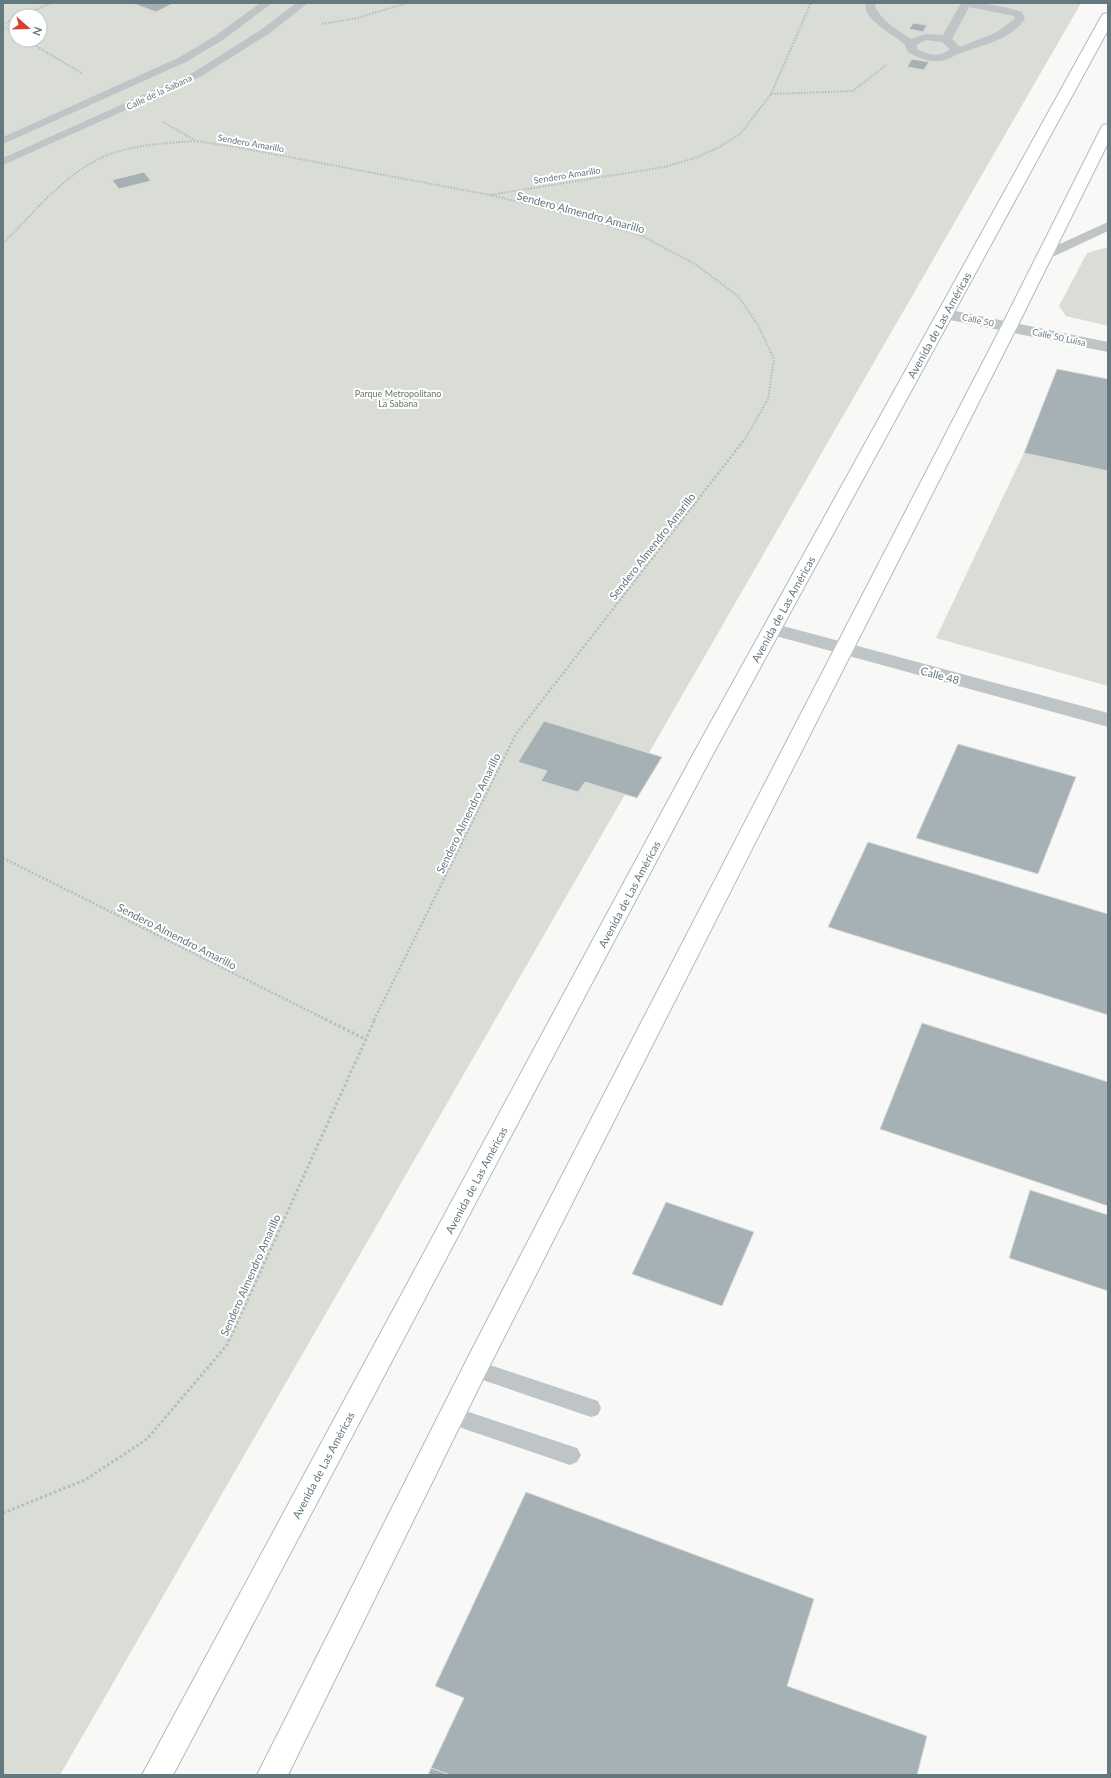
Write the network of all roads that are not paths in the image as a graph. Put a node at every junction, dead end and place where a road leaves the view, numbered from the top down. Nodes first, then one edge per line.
1 (267, 3) edge
2 (303, 3) edge
3 (871, 3) edge
4 (966, 3) edge
5 (1108, 17) edge
6 (946, 40) junction
7 (911, 45) junction
8 (954, 52) junction
9 (106, 96) junction
10 (125, 108) junction
11 (1108, 128) edge
12 (3, 141) edge
13 (3, 162) edge
14 (1108, 226) edge
15 (1044, 256) junction
16 (946, 314) junction
17 (1009, 327) junction
18 (1108, 347) edge
19 (772, 629) junction
20 (843, 649) junction
21 (1108, 720) edge
22 (475, 1369) junction
23 (591, 1408) dead end
24 (451, 1415) junction
25 (570, 1456) dead end
26 (157, 1775) edge
27 (272, 1775) edge

1 - 9 lane, Calle de la Sabana
2 - 10 lane, Calle de la Sabana
3 - 7 lane
4 - 6 lane
4 - 8 lane
5 - 16 main road, Avenida de Las Américas
6 - 7 lane
6 - 8 lane
7 - 8 lane
9 - 10 lane
9 - 12 lane, Calle de la Sabana
10 - 13 lane, Calle de la Sabana
11 - 15 main road
14 - 15 lane
15 - 17 main road
16 - 17 street, Calle 50
16 - 19 main road, Avenida de Las Américas
17 - 18 street, Calle 50 Luisa
17 - 20 main road
19 - 20 street, Calle 48
19 - 26 main road, Avenida de Las Américas
20 - 21 street, Calle 48
20 - 22 main road
22 - 23 lane
22 - 24 main road
24 - 25 lane
24 - 27 main road

